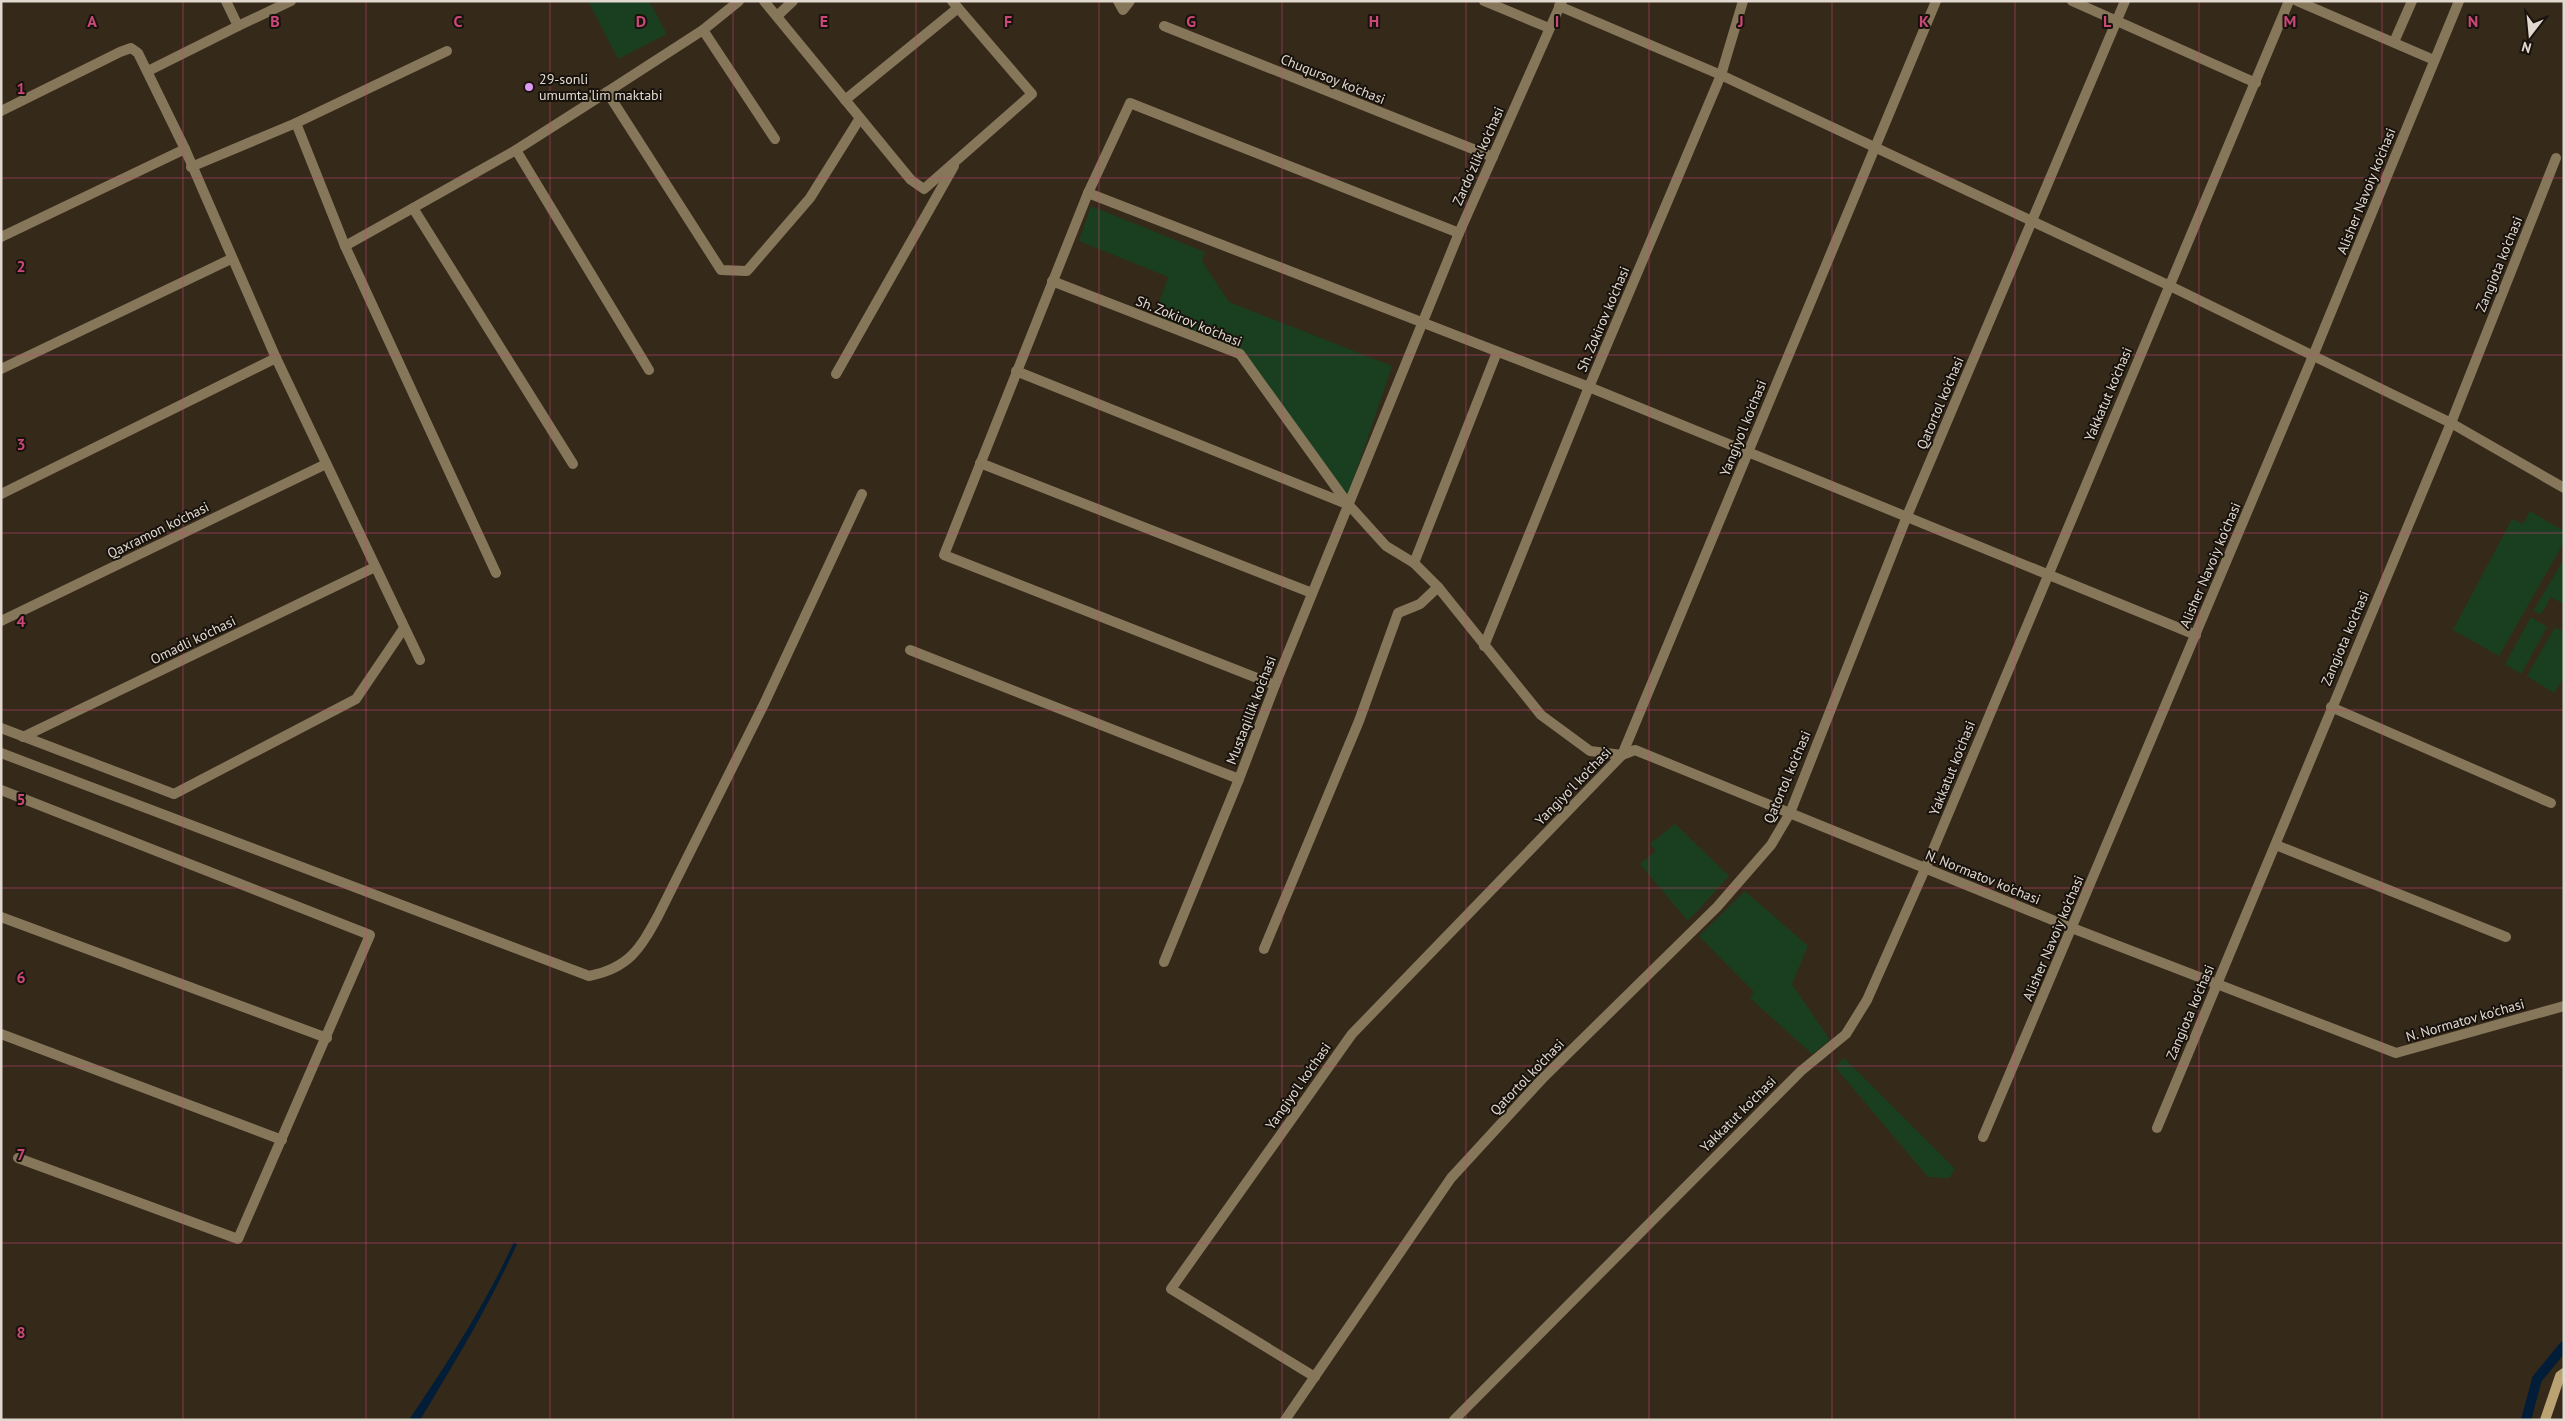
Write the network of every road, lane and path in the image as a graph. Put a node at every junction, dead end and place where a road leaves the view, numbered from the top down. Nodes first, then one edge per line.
1 (226, 1) edge
2 (290, 1) edge
3 (739, 1) edge
4 (764, 1) edge
5 (793, 1) edge
6 (1130, 1) edge
7 (1484, 1) edge
8 (1744, 1) edge
9 (1936, 1) edge
10 (2072, 1) edge
11 (2125, 1) edge
12 (2289, 1) edge
13 (2297, 1) edge
14 (2412, 1) edge
15 (2459, 1) edge
16 (955, 4) edge
17 (1561, 4) edge
18 (1121, 6) edge
19 (776, 16) junction
20 (2116, 22) junction
21 (238, 26) junction
22 (1164, 26) dead end
23 (1549, 28) junction
24 (703, 30) junction
25 (2394, 42) junction
26 (447, 50) dead end
27 (2434, 60) junction
28 (148, 71) junction
29 (1721, 75) junction
30 (2256, 83) junction
31 (607, 92) junction
32 (845, 100) junction
33 (1, 111) edge
34 (860, 118) junction
35 (296, 123) junction
36 (775, 139) dead end
37 (1874, 145) junction
38 (185, 149) junction
39 (516, 150) junction
40 (1493, 157) junction
41 (2556, 158) dead end
42 (958, 159) junction
43 (191, 167) junction
44 (1088, 193) junction
45 (413, 208) junction
46 (2031, 221) junction
47 (1459, 233) junction
48 (1, 238) edge
49 (345, 246) junction
50 (231, 258) junction
51 (1052, 281) junction
52 (2168, 285) junction
53 (1422, 324) junction
54 (1497, 352) junction
55 (2313, 356) junction
56 (276, 358) junction
57 (1, 369) edge
58 (649, 370) dead end
59 (1016, 370) junction
60 (836, 374) dead end
61 (1589, 387) junction
62 (2451, 423) junction
63 (1748, 452) junction
64 (980, 463) junction
65 (326, 464) junction
66 (573, 464) dead end
67 (2564, 488) edge
68 (1, 494) edge
69 (862, 494) dead end
70 (1348, 504) junction
71 (1907, 516) junction
72 (1414, 563) junction
73 (375, 567) junction
74 (496, 573) dead end
75 (2047, 574) junction
76 (1438, 588) junction
77 (1312, 593) junction
78 (1, 621) edge
79 (404, 628) junction
80 (2196, 635) junction
81 (1484, 646) junction
82 (910, 650) dead end
83 (420, 660) dead end
84 (1274, 685) junction
85 (2331, 707) junction
86 (1, 728) edge
87 (23, 737) junction
88 (1, 753) edge
89 (1622, 755) junction
90 (1239, 779) junction
91 (1, 790) edge
92 (2551, 803) dead end
93 (1790, 813) junction
94 (2276, 845) junction
95 (1925, 869) junction
96 (1, 917) edge
97 (2072, 928) junction
98 (2506, 937) dead end
99 (1264, 950) dead end
100 (1164, 962) dead end
101 (2217, 984) junction
102 (2564, 1006) edge
103 (1, 1034) edge
104 (327, 1038) junction
105 (2157, 1128) dead end
106 (1983, 1137) dead end
107 (282, 1140) junction
108 (18, 1158) dead end
109 (2564, 1373) edge
110 (1315, 1377) junction
111 (1285, 1420) edge
112 (1454, 1420) edge
113 (2545, 1420) edge

1 - 21 street
2 - 21 street
3 - 24 street
4 - 19 street
5 - 19 street
6 - 18 street
7 - 23 street
8 - 29 street, Sh. Zokirov ko'chasi
9 - 37 street, Yangiyo'l ko'chasi
10 - 20 street
11 - 20 street, Qatortol ko'chasi
12 - 30 street, Yakkatut ko'chasi
13 - 25 street
14 - 25 street
15 - 27 street, Alisher Navoiy ko'chasi
16 - 32 street
16 - 42 street
17 - 23 street, Zardo'zlik ko'chasi
17 - 29 street
19 - 32 street
20 - 30 street
20 - 46 street, Qatortol ko'chasi
21 - 28 street
22 - 40 street, Chuqursoy ko'chasi
23 - 40 street, Zardo'zlik ko'chasi
24 - 31 street
24 - 36 street
25 - 27 street
26 - 35 street
27 - 55 street, Alisher Navoiy ko'chasi
28 - 33 street
28 - 38 street
29 - 37 street
29 - 61 street, Sh. Zokirov ko'chasi
30 - 52 street, Yakkatut ko'chasi
31 - 34 street
31 - 39 street
32 - 34 street
34 - 42 street
35 - 43 street
35 - 49 street
37 - 46 street
37 - 63 street, Yangiyo'l ko'chasi
38 - 43 street
38 - 48 street
39 - 45 street
39 - 58 street
40 - 47 street, Zardo'zlik ko'chasi
41 - 62 street, Zangiota ko'chasi
42 - 60 street
43 - 50 street
44 - 47 street
44 - 51 street
44 - 53 street
45 - 49 street
45 - 66 street
46 - 52 street
46 - 71 street, Qatortol ko'chasi
47 - 53 street, Zardo'zlik ko'chasi
49 - 74 street
50 - 56 street
50 - 57 street
51 - 59 street
51 - 70 street, Sh. Zokirov ko'chasi
52 - 55 street
52 - 75 street, Yakkatut ko'chasi
53 - 54 street
53 - 70 street, Mustaqillik ko'chasi
54 - 61 street
54 - 72 street
55 - 62 street
55 - 80 street, Alisher Navoiy ko'chasi
56 - 65 street
56 - 68 street
59 - 64 street
59 - 70 street
61 - 63 street
61 - 81 street, Sh. Zokirov ko'chasi
62 - 67 street
62 - 85 street, Zangiota ko'chasi
63 - 71 street
63 - 89 street, Yangiyo'l ko'chasi
64 - 77 street
64 - 84 street
65 - 73 street
65 - 78 street, Qaxramon ko'chasi
69 - 88 street
70 - 72 street, Sh. Zokirov ko'chasi
70 - 77 street, Mustaqillik ko'chasi
71 - 75 street
71 - 93 street, Qatortol ko'chasi
72 - 76 street, Sh. Zokirov ko'chasi
73 - 79 street
73 - 87 street, Omadli ko'chasi
75 - 80 street
75 - 95 street, Yakkatut ko'chasi
76 - 81 street, Sh. Zokirov ko'chasi
76 - 99 street
77 - 84 street, Mustaqillik ko'chasi
79 - 83 street
79 - 87 street
80 - 97 street, Alisher Navoiy ko'chasi
81 - 89 street, Sh. Zokirov ko'chasi
82 - 90 street, Mustaqillik ko'chasi
84 - 90 street, Mustaqillik ko'chasi
85 - 92 street
85 - 94 street, Zangiota ko'chasi
86 - 87 street
89 - 93 street, N. Normatov ko'chasi
89 - 110 street, Yangiyo'l ko'chasi
90 - 100 street
91 - 104 street
93 - 95 street, N. Normatov ko'chasi
93 - 110 street, Qatortol ko'chasi
94 - 98 street
94 - 101 street, Zangiota ko'chasi
95 - 97 street, N. Normatov ko'chasi
95 - 112 street, Yakkatut ko'chasi
96 - 104 street
97 - 101 street, N. Normatov ko'chasi
97 - 106 street, Alisher Navoiy ko'chasi
101 - 102 street, N. Normatov ko'chasi
101 - 105 street, Zangiota ko'chasi
103 - 107 street
104 - 107 street
107 - 108 street
109 - 113 street
110 - 111 street, Qatortol ko'chasi

